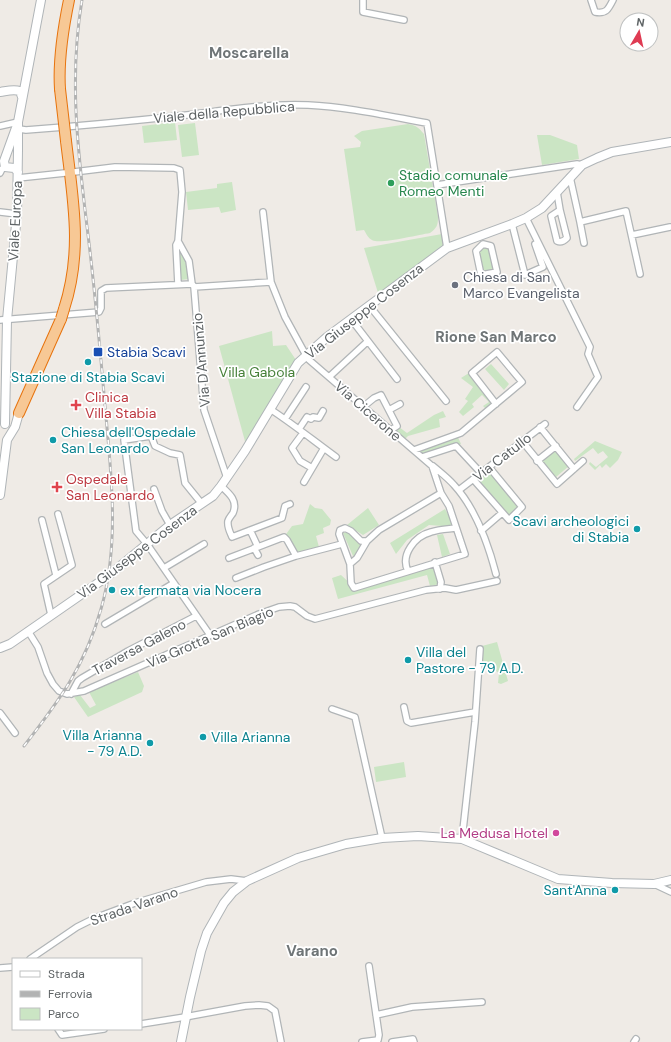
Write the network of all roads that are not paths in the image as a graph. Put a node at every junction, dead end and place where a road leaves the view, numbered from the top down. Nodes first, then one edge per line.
1 (41, 0) edge
2 (69, 0) edge
3 (364, 0) edge
4 (591, 0) edge
5 (613, 0) edge
6 (404, 20) dead end
7 (26, 79) junction
8 (13, 90) junction
9 (0, 92) edge
10 (22, 97) junction
11 (0, 126) edge
12 (18, 126) junction
13 (671, 142) edge
14 (8, 148) junction
15 (18, 150) junction
16 (582, 165) junction
17 (12, 170) edge
18 (74, 172) dead end
19 (65, 173) dead end
20 (570, 177) junction
21 (437, 185) junction
22 (557, 192) junction
23 (560, 210) junction
24 (0, 212) edge
25 (263, 212) dead end
26 (17, 214) junction
27 (526, 218) junction
28 (580, 222) junction
29 (512, 224) junction
30 (670, 227) dead end
31 (632, 235) junction
32 (534, 239) dead end
33 (482, 240) junction
34 (178, 241) junction
35 (584, 243) dead end
36 (447, 248) junction
37 (640, 274) dead end
38 (271, 282) junction
39 (178, 284) junction
40 (193, 285) junction
41 (371, 305) junction
42 (351, 319) junction
43 (4, 320) edge
44 (368, 341) junction
45 (306, 355) junction
46 (329, 377) junction
47 (397, 379) dead end
48 (306, 387) dead end
49 (446, 401) dead end
50 (400, 404) dead end
51 (496, 404) junction
52 (363, 407) junction
53 (577, 407) dead end
54 (270, 409) junction
55 (389, 410) junction
56 (323, 411) dead end
57 (19, 413) joint
58 (285, 419) junction
59 (8, 422) edge
60 (391, 430) junction
61 (301, 431) junction
62 (522, 441) junction
63 (556, 446) junction
64 (324, 448) junction
65 (414, 450) junction
66 (336, 457) dead end
67 (422, 457) junction
68 (537, 461) junction
69 (583, 461) dead end
70 (432, 466) junction
71 (489, 467) junction
72 (312, 468) junction
73 (574, 469) junction
74 (481, 473) junction
75 (227, 478) junction
76 (473, 479) junction
77 (304, 482) dead end
78 (221, 486) junction
79 (154, 488) dead end
80 (0, 490) edge
81 (459, 490) junction
82 (441, 493) junction
83 (0, 495) edge
84 (202, 504) junction
85 (290, 504) dead end
86 (502, 513) junction
87 (58, 514) dead end
88 (42, 520) dead end
89 (170, 525) junction
90 (456, 528) junction
91 (250, 530) junction
92 (481, 531) junction
93 (367, 541) junction
94 (147, 544) junction
95 (204, 544) dead end
96 (342, 544) junction
97 (256, 548) junction
98 (296, 556) junction
99 (229, 558) dead end
100 (436, 562) junction
101 (350, 564) junction
102 (264, 567) junction
103 (164, 568) junction
104 (408, 571) junction
105 (496, 574) dead end
106 (56, 575) junction
107 (236, 578) dead end
108 (497, 581) dead end
109 (174, 583) junction
110 (440, 588) junction
111 (51, 615) junction
112 (196, 616) junction
113 (105, 624) dead end
114 (28, 631) junction
115 (210, 635) junction
116 (0, 648) edge
117 (480, 649) dead end
118 (72, 694) junction
119 (404, 707) dead end
120 (332, 709) dead end
121 (476, 712) junction
122 (0, 713) edge
123 (15, 733) dead end
124 (382, 838) junction
125 (462, 839) junction
126 (671, 880) edge
127 (247, 881) junction
128 (654, 884) junction
129 (671, 892) edge
130 (31, 958) edge
131 (369, 966) dead end
132 (12, 967) edge
133 (0, 968) edge
134 (482, 1002) dead end
135 (376, 1015) junction
136 (185, 1017) junction
137 (142, 1024) edge
138 (59, 1030) edge
139 (85, 1030) edge
140 (181, 1042) edge
141 (281, 1042) edge
142 (362, 1042) edge
143 (392, 1042) edge
144 (414, 1042) edge

1 - 7 main road, Viale Europa
2 - 57 highway, bridge
3 - 6 street
4 - 5 street
7 - 8 main road
7 - 10 main road, Viale Europa
8 - 9 main road
8 - 10 main road
10 - 12 main road, Viale Europa
11 - 12 street, Viale della Repubblica
12 - 14 main road
12 - 15 main road, Viale Europa
12 - 21 street, Viale della Repubblica
13 - 16 main road, Via Giuseppe Cosenza
14 - 15 main road
14 - 17 main road
15 - 17 main road, Viale Europa
16 - 20 main road, Via Giuseppe Cosenza
16 - 21 street
17 - 19 street
17 - 26 main road, Viale Europa
18 - 34 street
20 - 22 main road, Via Giuseppe Cosenza
20 - 28 street
21 - 36 street
22 - 23 street
22 - 27 main road, Via Giuseppe Cosenza
23 - 23 street
24 - 26 street
25 - 38 street, Via Cicerone
26 - 43 main road, Viale Europa
27 - 29 main road, Via Giuseppe Cosenza
27 - 53 street
28 - 31 street
28 - 35 street
29 - 32 street
29 - 33 main road, Via Giuseppe Cosenza
30 - 31 street
31 - 37 street
33 - 33 street
33 - 36 main road, Via Giuseppe Cosenza
34 - 39 street
34 - 40 street, Via D'Annunzio
36 - 41 main road, Via Giuseppe Cosenza
38 - 40 street
38 - 45 street, Via Cicerone
39 - 40 street
39 - 43 street
40 - 75 street, Via D'Annunzio
41 - 42 main road, Via Giuseppe Cosenza
41 - 49 street
42 - 44 street
42 - 45 main road, Via Giuseppe Cosenza
43 - 59 main road, Viale Europa
44 - 46 street
44 - 47 street
45 - 46 street, Via Cicerone
45 - 54 main road, Via Giuseppe Cosenza
46 - 52 street, Via Cicerone
48 - 58 street
50 - 55 street
51 - 51 street
51 - 65 street
52 - 55 street
52 - 60 street, Via Cicerone
54 - 58 street
54 - 75 main road, Via Giuseppe Cosenza
55 - 60 street
56 - 61 street
57 - 59 main road
58 - 61 street
59 - 80 main road, Viale Europa
60 - 65 street, Via Cicerone
61 - 64 street
61 - 72 street
62 - 63 street, Via Catullo
62 - 68 street
62 - 71 street, Via Catullo
63 - 68 street
63 - 73 street
64 - 66 street
64 - 72 street
65 - 67 street, Via Cicerone
67 - 70 street, Via Cicerone
67 - 74 street
68 - 73 street
69 - 73 street
70 - 81 street, Via Cicerone
70 - 82 street, Via Cicerone
71 - 74 street, Via Catullo
71 - 86 street
72 - 77 street
74 - 76 street, Via Catullo
75 - 78 main road, Via Giuseppe Cosenza
76 - 81 street, Via Catullo
76 - 86 street
78 - 84 main road, Via Giuseppe Cosenza
78 - 91 street
79 - 89 street
80 - 83 main road
81 - 92 street, Via Cicerone
82 - 90 street, Via Cicerone
82 - 93 street
84 - 89 main road, Via Giuseppe Cosenza
84 - 94 street
85 - 91 street
86 - 92 street
87 - 106 street
88 - 106 street
89 - 94 main road, Via Giuseppe Cosenza
90 - 100 street, Via Cicerone
90 - 104 street
91 - 97 street
92 - 105 street, Via Cicerone
93 - 96 street
93 - 101 street
94 - 103 street
94 - 111 main road, Via Giuseppe Cosenza
95 - 103 street
96 - 98 street
96 - 101 street
97 - 98 street
97 - 99 street
97 - 102 street
98 - 102 street
100 - 104 street
100 - 110 street
101 - 104 street
102 - 107 street
103 - 109 street
106 - 111 street
108 - 110 street, Via Grotta San Biagio
109 - 112 street
109 - 113 street
110 - 115 street, Via Grotta San Biagio
111 - 114 main road, Via Giuseppe Cosenza
112 - 115 street
112 - 118 street, Traversa Galeno
114 - 116 main road, Via Giuseppe Cosenza
114 - 118 street
115 - 118 street, Via Grotta San Biagio
117 - 121 street
119 - 121 street
120 - 124 street
121 - 125 street
122 - 123 street
124 - 125 main road
124 - 127 main road
125 - 128 main road
126 - 128 main road
127 - 130 street, Strada Varano
127 - 136 main road
128 - 129 street
131 - 135 street
132 - 133 street
134 - 135 street
135 - 142 street
136 - 137 street
136 - 140 main road
136 - 141 street
138 - 139 street
143 - 144 street

